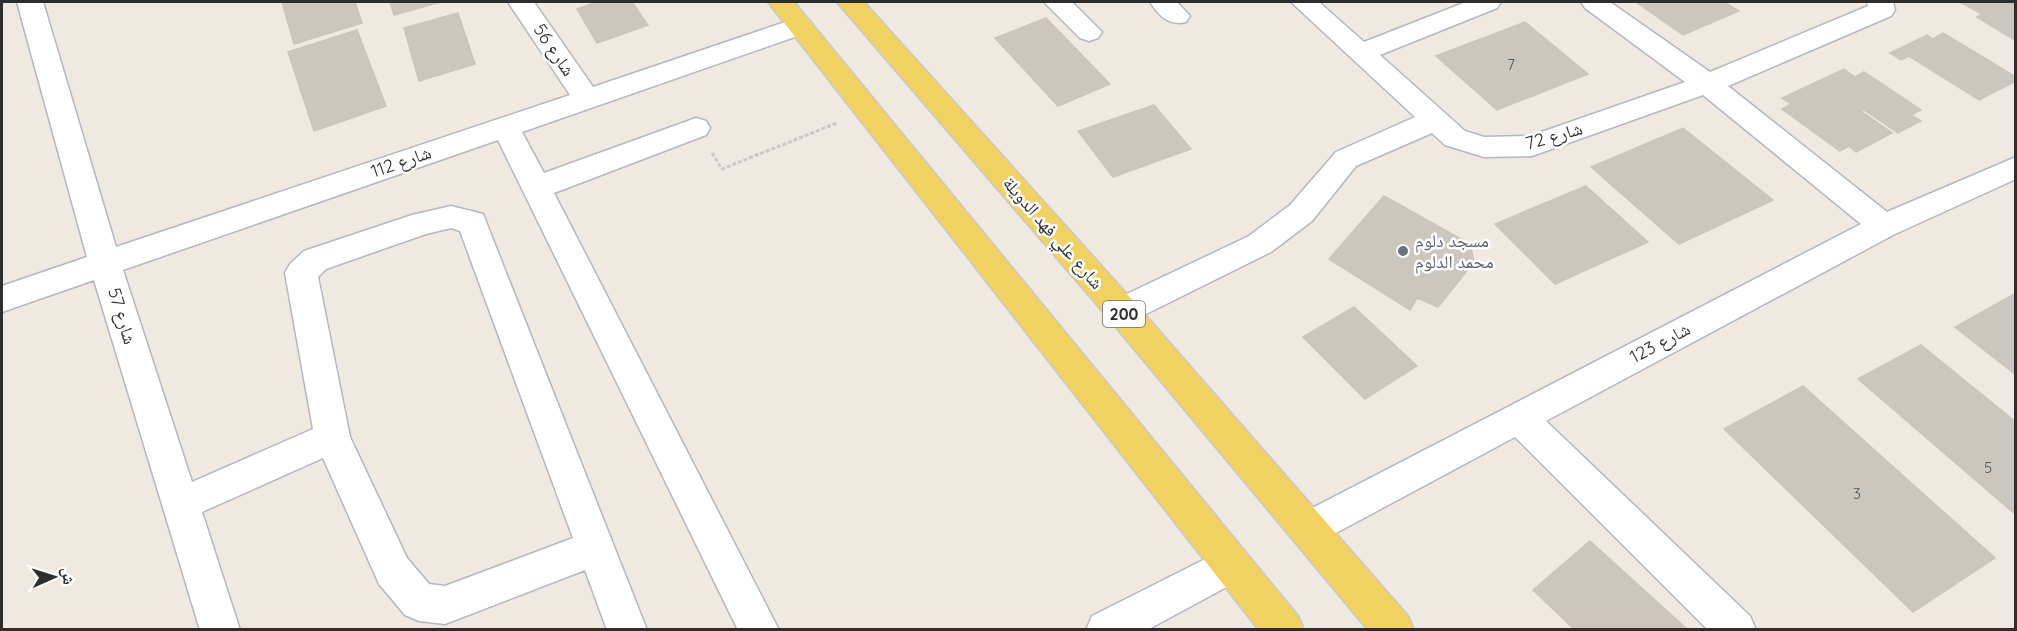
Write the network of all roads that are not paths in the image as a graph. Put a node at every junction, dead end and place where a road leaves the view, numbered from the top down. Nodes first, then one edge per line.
1 (30, 2) edge
2 (521, 2) edge
3 (850, 2) edge
4 (1057, 2) edge
5 (1304, 2) edge
6 (1488, 2) edge
7 (1594, 2) edge
8 (1880, 2) edge
9 (791, 14) edge
10 (1089, 32) dead end
11 (1361, 53) junction
12 (1707, 84) junction
13 (587, 99) junction
14 (1435, 120) junction
15 (505, 126) junction
16 (696, 128) road end
17 (2016, 167) edge
18 (538, 187) junction
19 (1884, 226) junction
20 (105, 263) junction
21 (2, 299) edge
22 (1122, 311) junction
23 (1518, 417) junction
24 (332, 437) junction
25 (181, 504) junction
26 (1308, 529) junction
27 (595, 548) junction
28 (1231, 564) junction
29 (220, 630) edge
30 (627, 630) edge
31 (759, 630) edge
32 (1106, 630) edge
33 (1284, 630) edge
34 (1394, 630) edge
35 (1736, 630) edge

1 - 20 street, شارع 57
2 - 13 street, شارع 56
3 - 22 main road, شارع علي فهد الدويلة / 200
4 - 10 street
5 - 11 street, شارع 72
6 - 11 street
7 - 12 street
8 - 12 street, شارع 72
9 - 13 street, شارع 112
9 - 28 main road
11 - 14 street, شارع 72
12 - 14 street, شارع 72
12 - 19 street
13 - 15 street, شارع 112
14 - 22 street
15 - 18 street
15 - 20 street, شارع 112
16 - 18 street
17 - 19 street, شارع 123
18 - 31 street
19 - 23 street, شارع 123
20 - 21 street, شارع 112
20 - 25 street, شارع 57
22 - 26 main road, شارع علي فهد الدويلة / 200
23 - 26 street, شارع 123
23 - 35 street
24 - 25 street
24 - 27 street
24 - 27 street
25 - 29 street, شارع 57
26 - 34 main road, شارع علي فهد الدويلة / 200
27 - 30 street
28 - 32 street
28 - 33 main road

